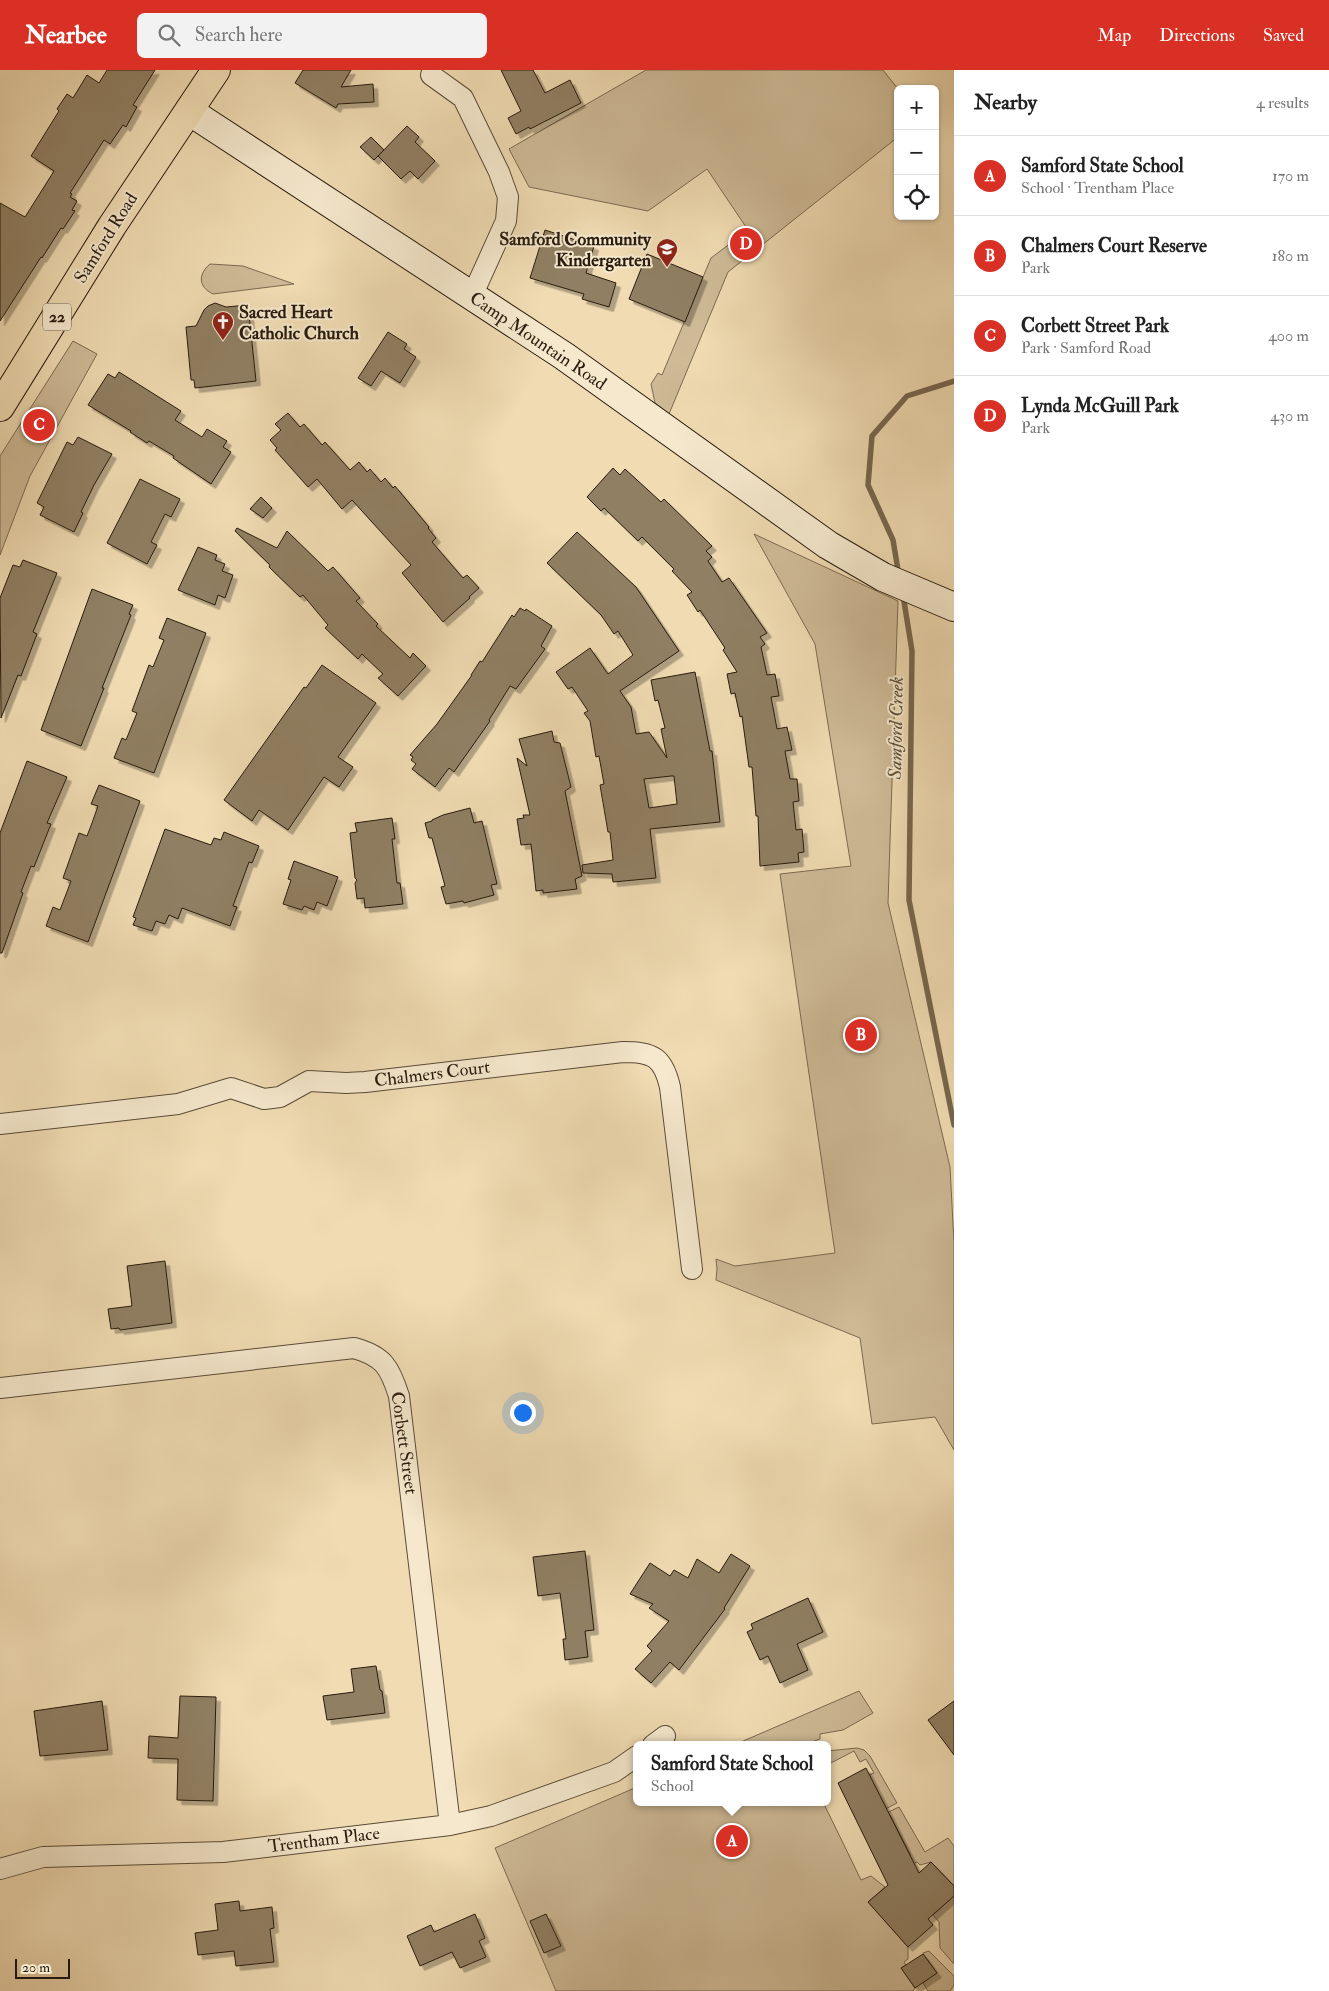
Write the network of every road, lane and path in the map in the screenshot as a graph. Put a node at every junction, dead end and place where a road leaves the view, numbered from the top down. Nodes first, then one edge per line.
1 (216, 70) edge
2 (431, 75) dead end
3 (190, 111) junction
4 (472, 296) junction
5 (0, 407) edge
6 (947, 605) edge
7 (0, 1124) edge
8 (692, 1269) dead end
9 (0, 1388) edge
10 (633, 1759) edge
11 (450, 1825) junction
12 (0, 1869) edge

1 - 3 main road, Samford Road / 22
2 - 4 street
3 - 4 street, Camp Mountain Road
3 - 5 main road, Samford Road / 22
4 - 6 street, Camp Mountain Road
7 - 8 street, Chalmers Court
9 - 11 street, Corbett Street
10 - 11 street, Trentham Place
11 - 12 street, Trentham Place

